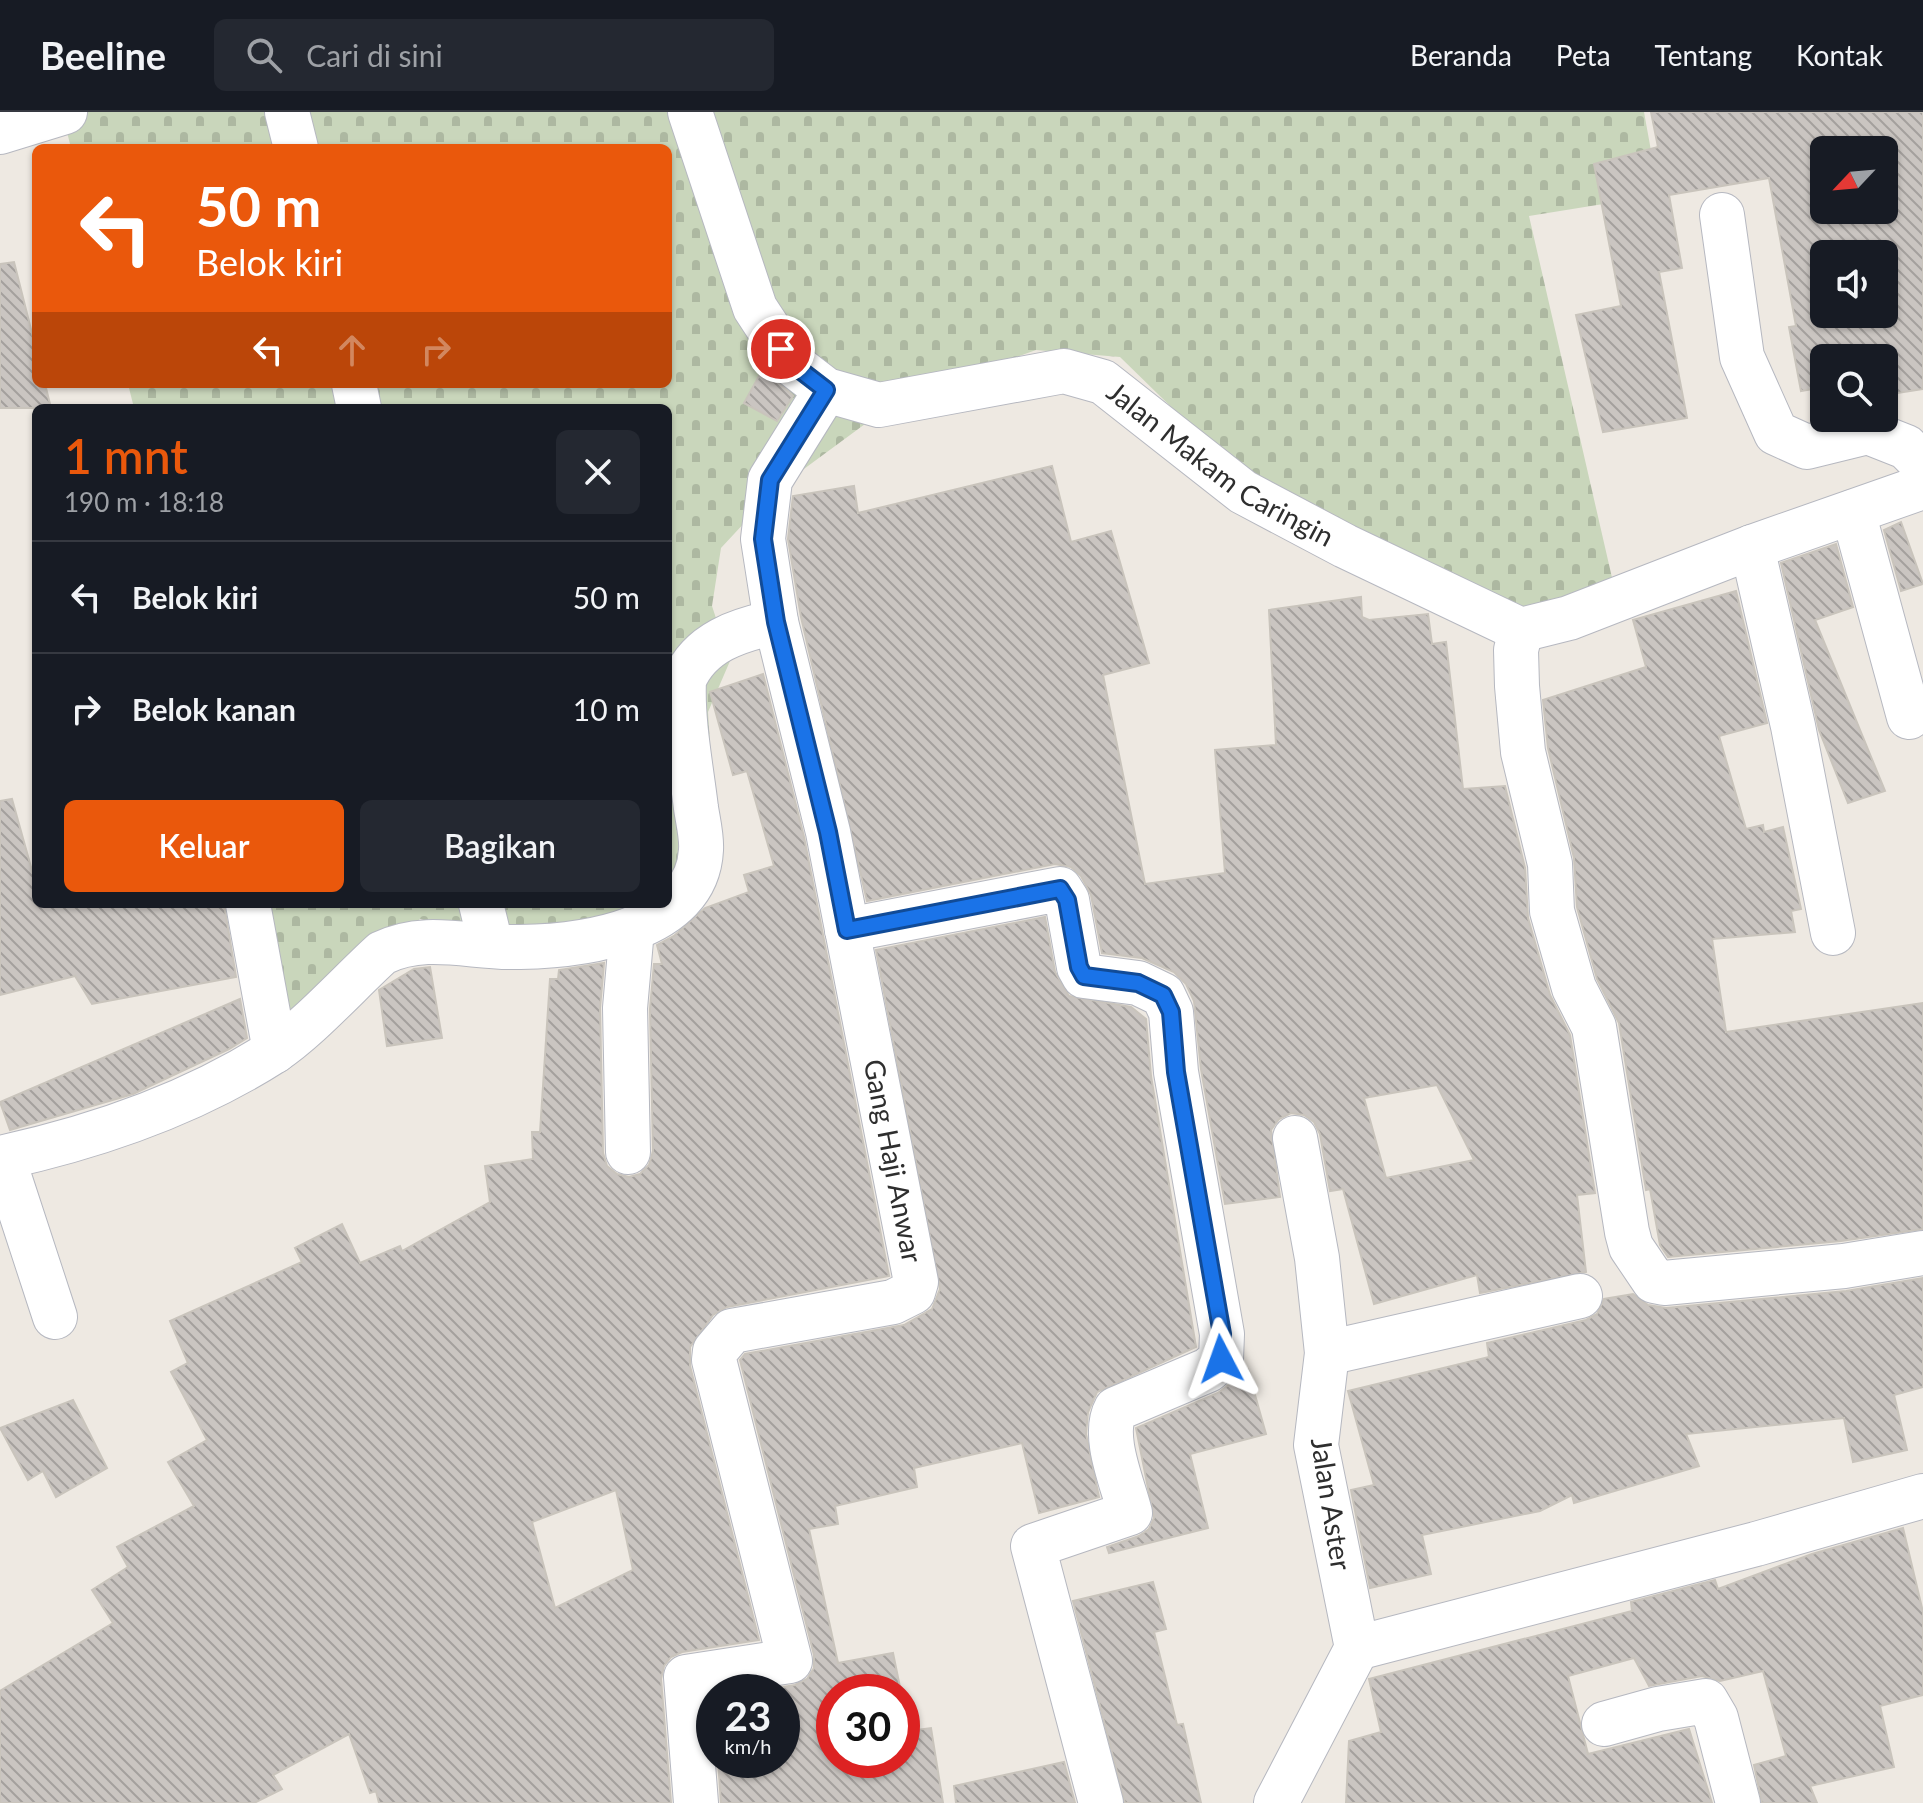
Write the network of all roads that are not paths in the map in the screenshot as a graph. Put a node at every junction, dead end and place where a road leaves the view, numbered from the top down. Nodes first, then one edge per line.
1 (65, 112) edge
2 (287, 112) edge
3 (690, 112) edge
4 (0, 132) edge
5 (295, 144) edge
6 (1722, 215) dead end
7 (826, 390) junction
8 (1923, 464) edge
9 (1923, 487) edge
10 (1853, 512) junction
11 (1752, 547) junction
12 (776, 622) junction
13 (1511, 626) junction
14 (1909, 717) dead end
15 (249, 908) edge
16 (671, 908) edge
17 (672, 908) edge
18 (486, 925) edge
19 (632, 929) junction
20 (847, 930) junction
21 (1833, 933) dead end
22 (275, 1051) junction
23 (1295, 1138) dead end
24 (628, 1152) dead end
25 (1, 1158) edge
26 (1923, 1253) edge
27 (1580, 1296) dead end
28 (55, 1317) dead end
29 (1327, 1353) junction
30 (1923, 1496) edge
31 (1357, 1648) junction
32 (1604, 1724) dead end
33 (696, 1803) edge
34 (1101, 1803) edge
35 (1276, 1803) edge
36 (1738, 1803) edge

1 - 4 street
2 - 5 street
3 - 7 street, Jalan Makam Caringin
6 - 8 street
7 - 12 street, Gang Haji Anwar
7 - 13 street, Jalan Makam Caringin
9 - 10 street
10 - 11 street
10 - 14 street
11 - 13 street
11 - 21 street
12 - 17 street
12 - 20 street, Gang Haji Anwar
13 - 26 street
15 - 22 street
16 - 19 street
18 - 19 street
18 - 22 street
19 - 24 street
20 - 33 street, Gang Haji Anwar
20 - 34 street
22 - 25 street
23 - 29 street, Jalan Aster
25 - 28 street
27 - 29 street
29 - 31 street, Jalan Aster
30 - 31 street
31 - 35 street
32 - 36 street

